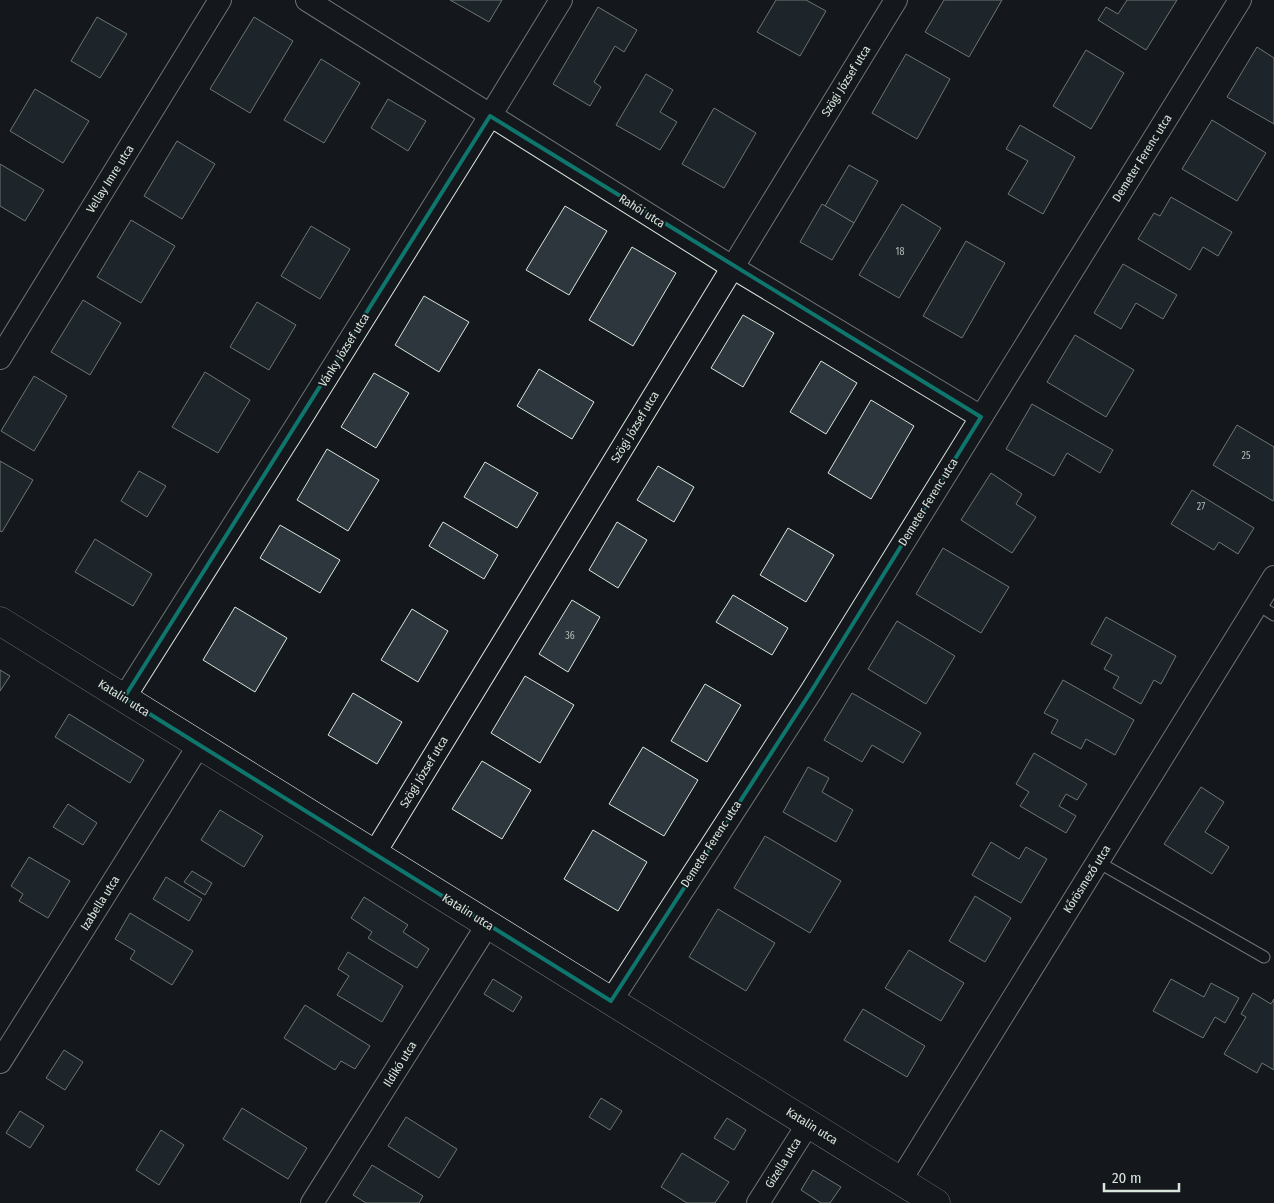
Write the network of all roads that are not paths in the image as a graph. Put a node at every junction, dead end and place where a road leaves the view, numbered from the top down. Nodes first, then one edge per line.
1 (220, 0) edge
2 (307, 0) edge
3 (561, 0) edge
4 (896, 0) edge
5 (1240, 0) edge
6 (490, 116) junction
7 (732, 268) junction
8 (0, 358) edge
9 (981, 418) junction
10 (1274, 577) edge
11 (1265, 610) edge
12 (0, 621) edge
13 (124, 698) junction
14 (200, 745) junction
15 (374, 854) junction
16 (1098, 862) junction
17 (488, 924) junction
18 (1264, 957) dead end
19 (611, 1001) junction
20 (0, 1062) edge
21 (808, 1124) junction
22 (900, 1181) junction
23 (312, 1203) edge
24 (758, 1203) edge
25 (936, 1203) edge

1 - 8 street, Vellay Imre utca
2 - 6 street, Rahói utca
3 - 6 street, Vánky József utca
4 - 7 street, Szögi József utca
5 - 9 street, Demeter Ferenc utca
6 - 7 street, Rahói utca
6 - 13 street, Vánky József utca
7 - 9 street, Rahói utca
7 - 15 street, Szögi József utca
9 - 19 street, Demeter Ferenc utca
10 - 11 street, Kőrösmező utca
11 - 16 street, Kőrösmező utca
12 - 13 street, Katalin utca
13 - 14 street, Katalin utca
14 - 15 street, Katalin utca
14 - 20 street, Izabella utca
15 - 17 street, Katalin utca
16 - 18 lane
16 - 22 street, Kőrösmező utca
17 - 19 street, Katalin utca
17 - 23 street, Ildikó utca
19 - 21 street, Katalin utca
21 - 22 street, Katalin utca
21 - 24 street, Gizella utca
22 - 25 street, Katalin utca

